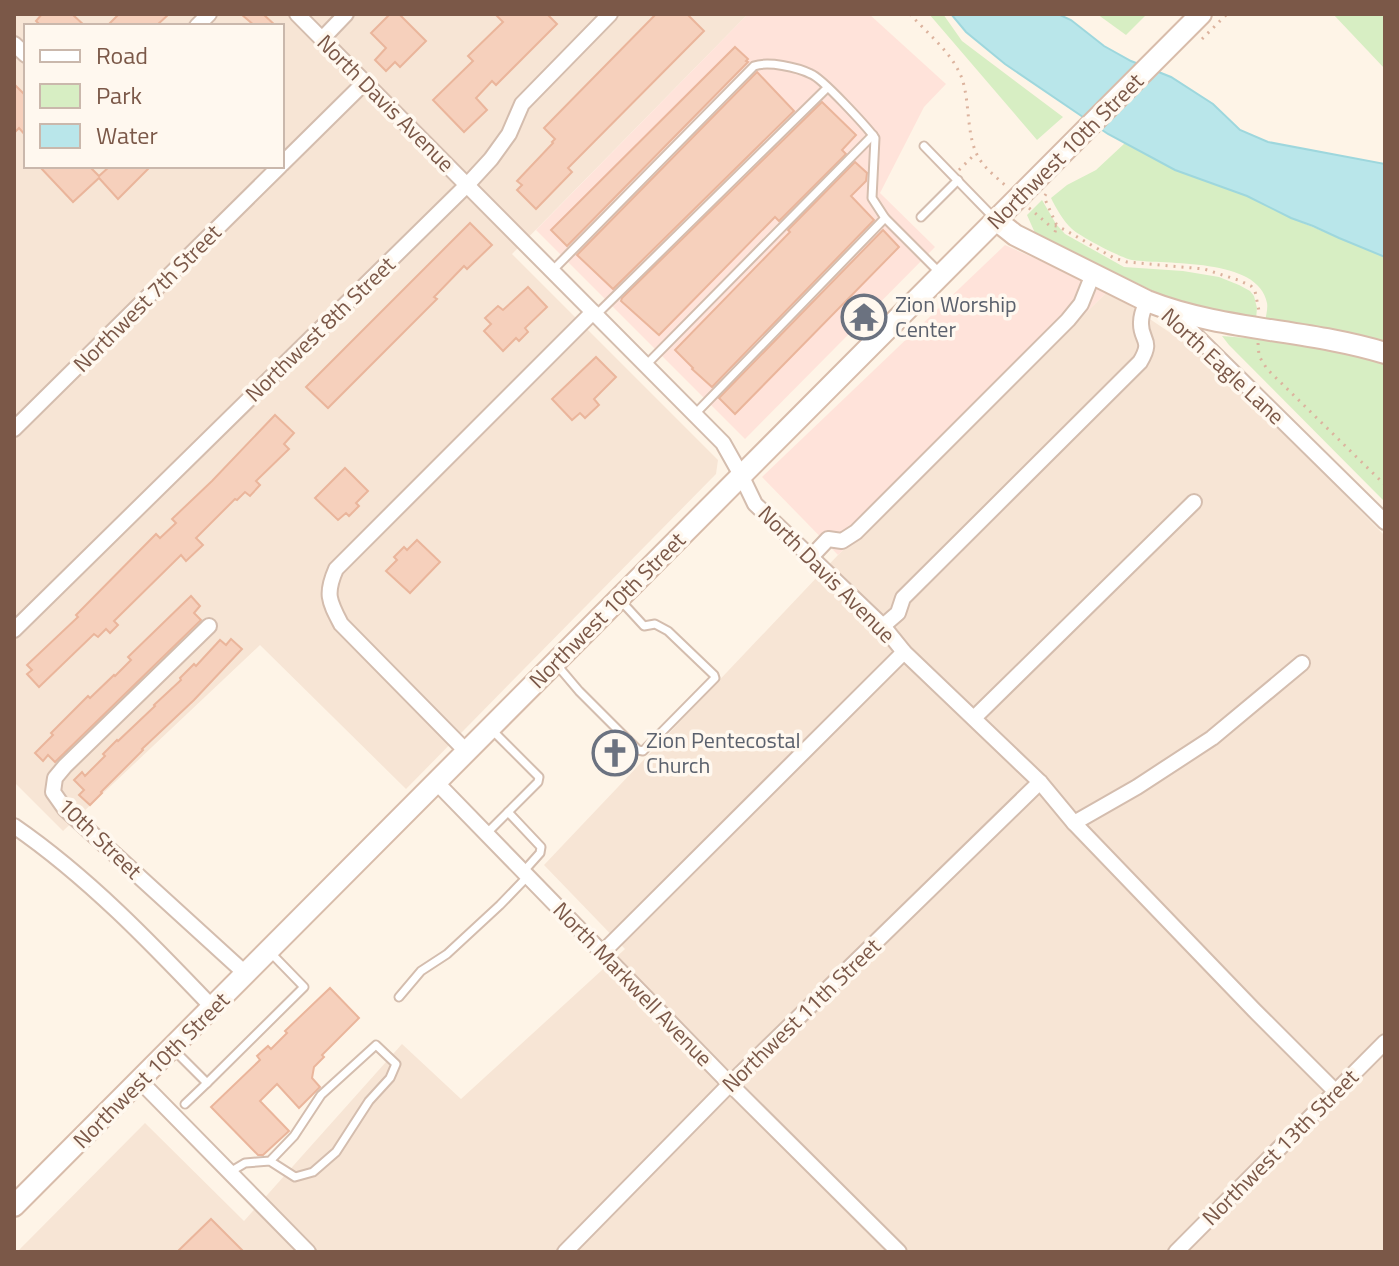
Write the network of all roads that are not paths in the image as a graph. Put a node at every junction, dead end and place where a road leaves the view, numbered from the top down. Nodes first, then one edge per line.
1 (297, 14) edge
2 (346, 14) edge
3 (610, 14) edge
4 (1201, 14) edge
5 (322, 39) junction
6 (364, 83) junction
7 (827, 88) junction
8 (873, 135) junction
9 (924, 146) dead end
10 (284, 162) edge
11 (278, 168) edge
12 (956, 178) junction
13 (468, 184) junction
14 (921, 217) dead end
15 (885, 218) junction
16 (996, 220) junction
17 (552, 271) junction
18 (942, 274) junction
19 (1093, 274) junction
20 (1147, 301) junction
21 (1169, 310) junction
22 (595, 314) junction
23 (1385, 353) edge
24 (646, 365) junction
25 (694, 415) junction
26 (14, 429) edge
27 (741, 475) junction
28 (1194, 502) dead end
29 (1385, 522) edge
30 (811, 557) junction
31 (619, 599) junction
32 (209, 626) dead end
33 (883, 626) junction
34 (14, 630) edge
35 (904, 652) junction
36 (555, 663) junction
37 (1302, 663) dead end
38 (974, 718) junction
39 (491, 728) junction
40 (467, 752) junction
41 (1040, 782) junction
42 (437, 783) junction
43 (508, 812) junction
44 (1074, 823) junction
45 (14, 826) edge
46 (486, 833) junction
47 (525, 874) junction
48 (269, 951) junction
49 (602, 953) junction
50 (246, 974) junction
51 (399, 997) dead end
52 (213, 1008) junction
53 (1385, 1042) edge
54 (172, 1048) junction
55 (140, 1081) junction
56 (207, 1083) junction
57 (730, 1084) junction
58 (1335, 1091) junction
59 (185, 1104) dead end
60 (270, 1161) junction
61 (230, 1172) junction
62 (14, 1206) edge
63 (308, 1252) edge
64 (565, 1252) edge
65 (899, 1252) edge
66 (1176, 1252) edge

1 - 5 street, North Davis Avenue
2 - 5 street
3 - 13 street, Northwest 8th Street
4 - 16 main road, Northwest 10th Street
5 - 6 street, North Davis Avenue
6 - 10 street, Northwest 7th Street
6 - 13 street, North Davis Avenue
7 - 8 lane
7 - 17 lane
7 - 22 lane
8 - 15 lane
8 - 24 lane
9 - 12 lane
11 - 26 street, Northwest 7th Street
12 - 14 lane
12 - 16 lane
13 - 17 street, North Davis Avenue
13 - 34 street, Northwest 8th Street
15 - 18 lane
15 - 25 lane
16 - 18 main road, Northwest 10th Street
16 - 19 main road, North Eagle Lane
17 - 22 street, North Davis Avenue
18 - 27 main road, Northwest 10th Street
19 - 20 main road, North Eagle Lane
19 - 30 street
20 - 21 main road, North Eagle Lane
20 - 33 street
21 - 23 main road
21 - 29 street, North Eagle Lane
22 - 24 street, North Davis Avenue
22 - 40 street
24 - 25 street, North Davis Avenue
25 - 27 street, North Davis Avenue
27 - 30 street, North Davis Avenue
27 - 31 main road, Northwest 10th Street
28 - 38 street
30 - 33 street, North Davis Avenue
31 - 36 main road, Northwest 10th Street
31 - 36 lane
32 - 50 street, 10th Street
33 - 35 street, North Davis Avenue
35 - 38 street, North Davis Avenue
35 - 49 street
36 - 39 main road, Northwest 10th Street
37 - 44 street
38 - 41 street, North Davis Avenue
39 - 40 main road, Northwest 10th Street
39 - 43 lane
40 - 42 main road, Northwest 10th Street
41 - 44 street, North Davis Avenue
41 - 57 street, Northwest 11th Street
42 - 46 street, North Markwell Avenue
42 - 48 main road, Northwest 10th Street
43 - 46 lane
43 - 47 lane
44 - 58 street, North Davis Avenue
45 - 52 street
46 - 47 street, North Markwell Avenue
47 - 49 street, North Markwell Avenue
47 - 51 lane
48 - 50 main road, Northwest 10th Street
48 - 56 lane
49 - 57 street, North Markwell Avenue
50 - 52 main road, Northwest 10th Street
52 - 54 main road, Northwest 10th Street
53 - 58 street, Northwest 13th Street
54 - 55 main road, Northwest 10th Street
54 - 56 lane
55 - 61 street
55 - 62 main road, Northwest 10th Street
56 - 59 lane
57 - 64 street, Northwest 11th Street
57 - 65 street, North Markwell Avenue
58 - 66 street, Northwest 13th Street
60 - 60 lane
60 - 61 lane
61 - 63 street

